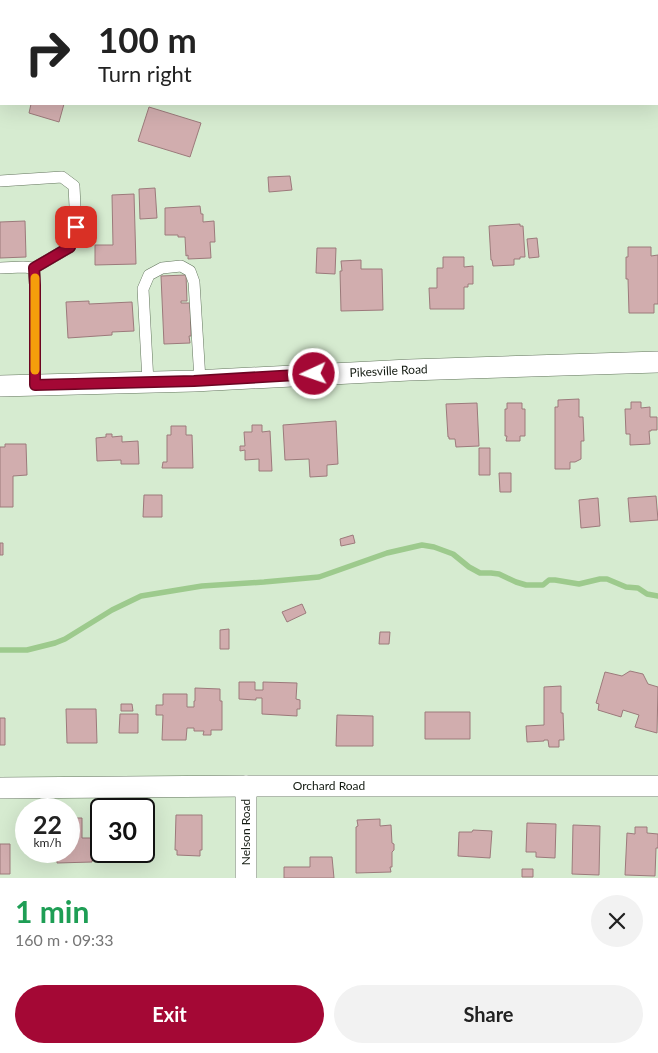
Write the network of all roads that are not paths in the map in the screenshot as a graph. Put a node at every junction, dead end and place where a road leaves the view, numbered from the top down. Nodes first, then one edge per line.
1 (0, 181) edge
2 (0, 268) edge
3 (34, 268) junction
4 (658, 362) edge
5 (200, 380) junction
6 (148, 382) junction
7 (35, 385) junction
8 (0, 386) edge
9 (246, 786) junction
10 (658, 786) edge
11 (0, 788) edge
12 (246, 878) edge

1 - 3 lane
2 - 3 lane
3 - 7 lane
4 - 5 street, Pikesville Road
5 - 6 street, Pikesville Road
5 - 6 lane
6 - 7 street, Pikesville Road
7 - 8 street, Pikesville Road
9 - 10 street, Orchard Road
9 - 11 street, Orchard Road
9 - 12 street, Nelson Road

